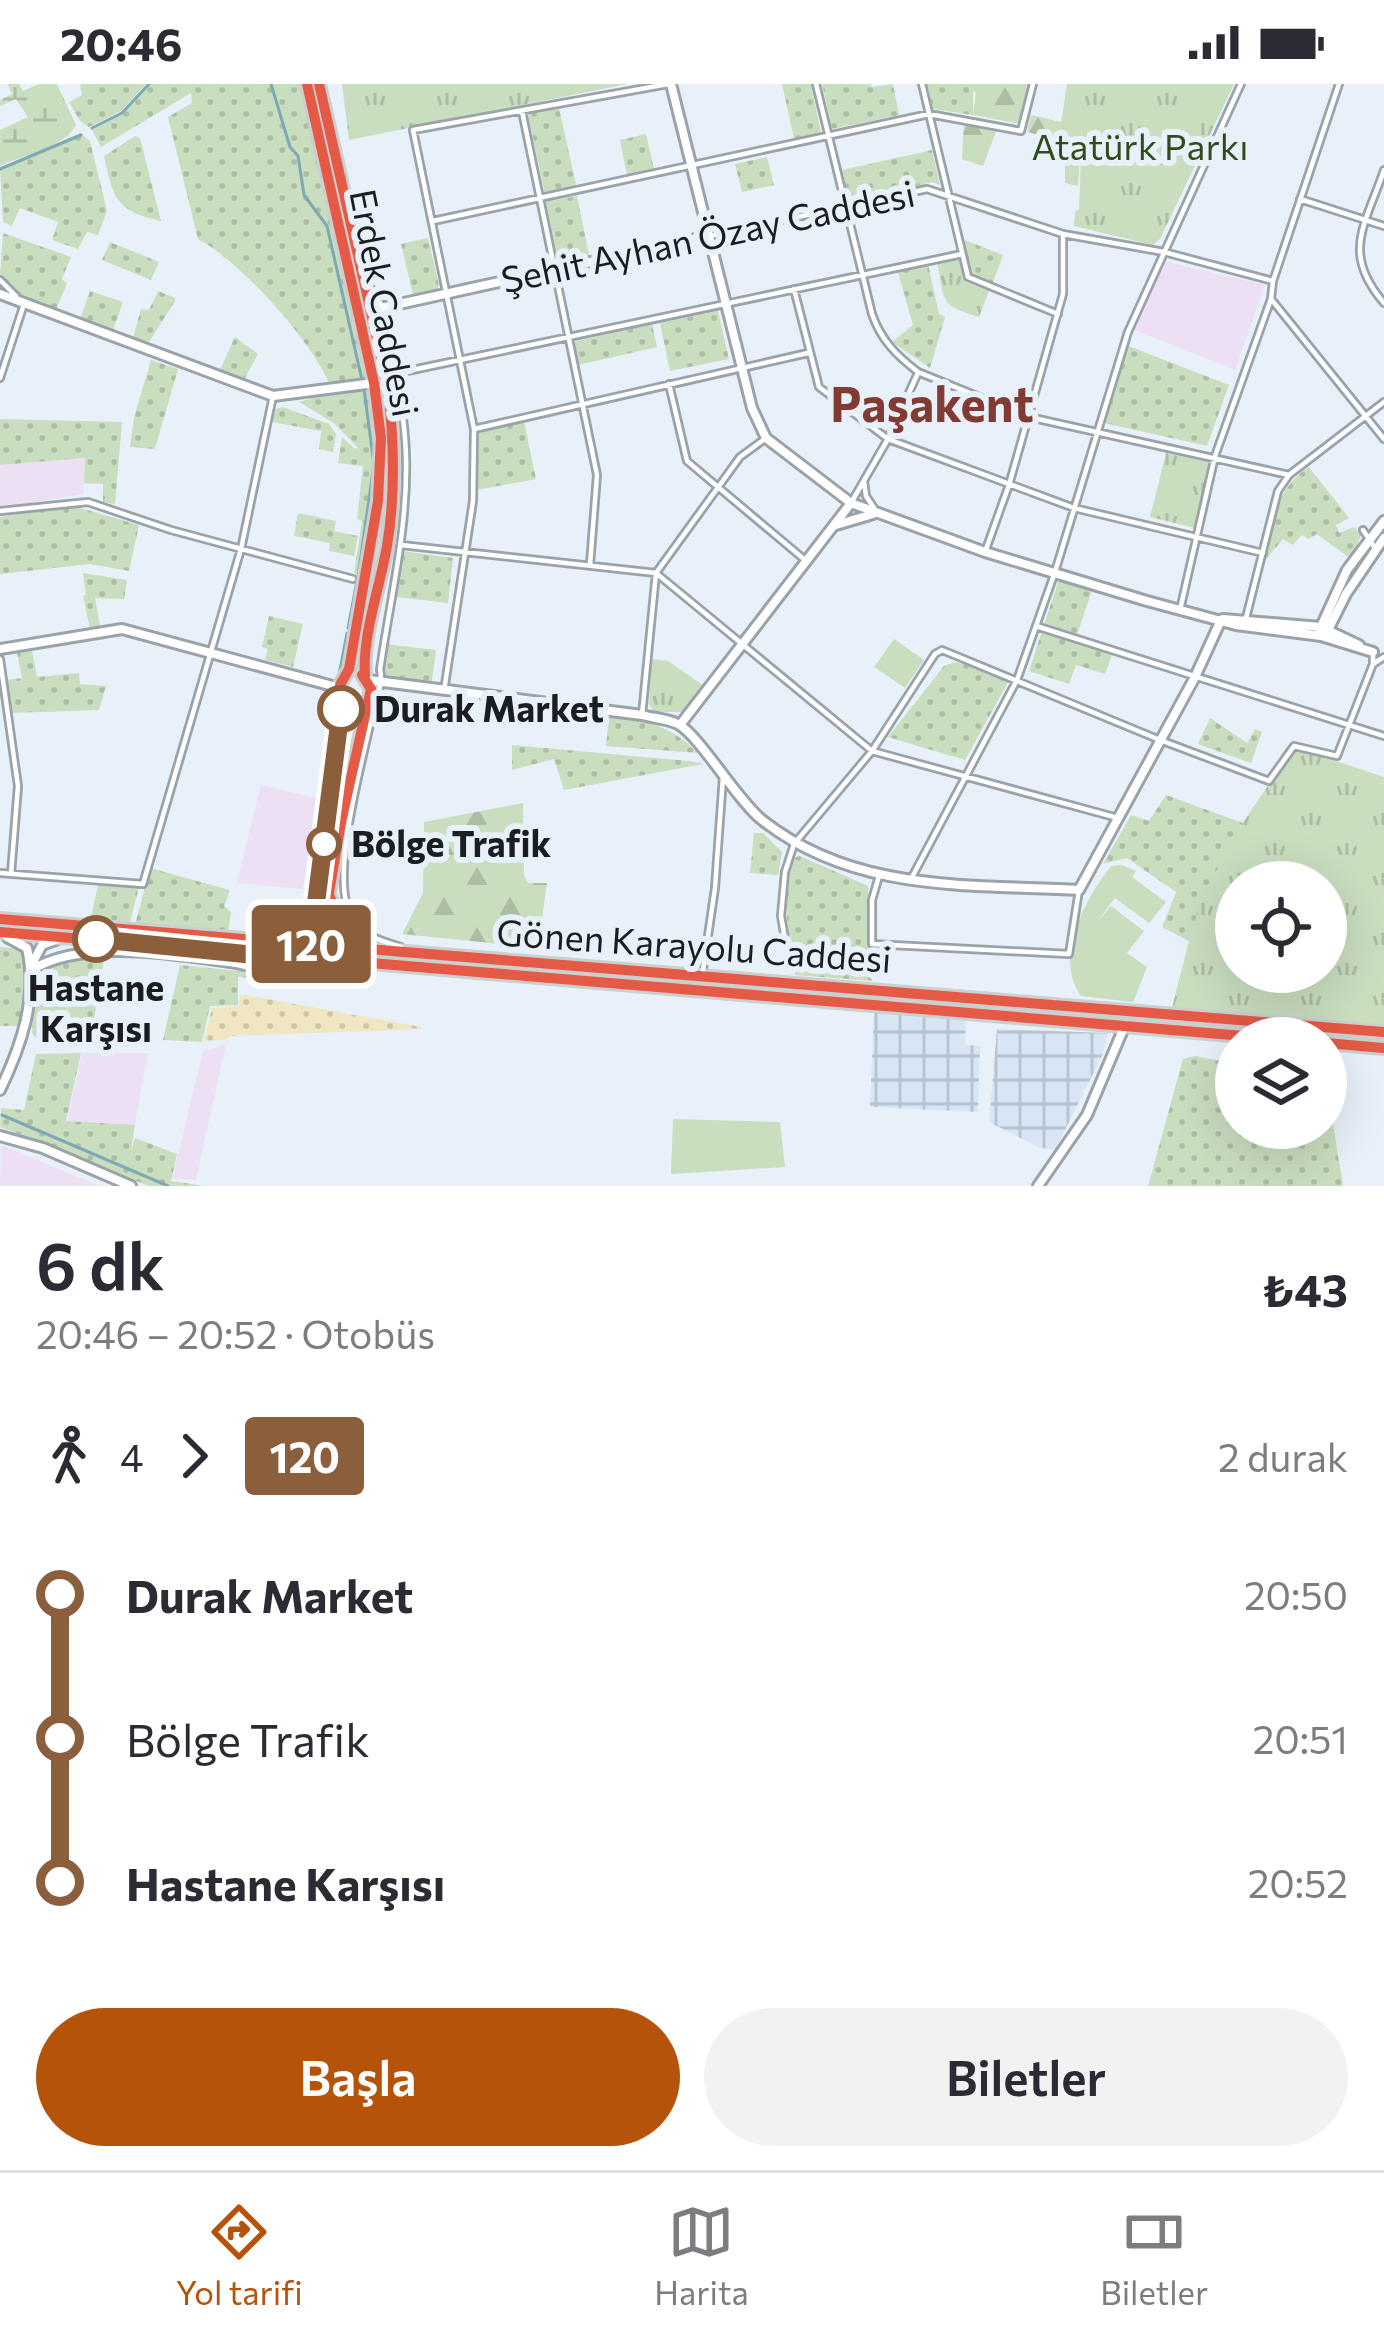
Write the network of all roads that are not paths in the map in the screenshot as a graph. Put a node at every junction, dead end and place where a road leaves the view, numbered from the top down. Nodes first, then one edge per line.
1 (307, 84) edge
2 (321, 84) edge
3 (671, 84) edge
4 (816, 84) edge
5 (922, 84) edge
6 (1033, 84) edge
7 (1241, 84) edge
8 (1339, 84) edge
9 (522, 111) junction
10 (929, 114) junction
11 (828, 136) junction
12 (692, 167) junction
13 (1384, 172) edge
14 (948, 193) junction
15 (541, 199) junction
16 (1300, 199) junction
17 (845, 208) junction
18 (433, 221) junction
19 (1367, 221) junction
20 (1384, 226) edge
21 (1064, 234) junction
22 (709, 236) junction
23 (1165, 252) junction
24 (962, 254) junction
25 (555, 269) junction
26 (863, 274) junction
27 (0, 280) edge
28 (364, 281) junction
29 (1273, 281) junction
30 (794, 289) junction
31 (449, 292) junction
32 (0, 295) edge
33 (1271, 299) junction
34 (1384, 302) edge
35 (25, 304) junction
36 (725, 304) junction
37 (381, 308) junction
38 (1058, 314) junction
39 (569, 337) junction
40 (808, 353) junction
41 (463, 360) junction
42 (742, 368) junction
43 (918, 372) junction
44 (396, 374) junction
45 (0, 378) edge
46 (374, 383) junction
47 (669, 383) junction
48 (273, 396) junction
49 (1384, 402) edge
50 (582, 403) junction
51 (1367, 416) junction
52 (1029, 417) junction
53 (474, 429) junction
54 (1095, 431) junction
55 (766, 438) junction
56 (888, 439) junction
57 (1384, 439) edge
58 (1215, 456) junction
59 (1288, 475) junction
60 (864, 481) junction
61 (718, 484) junction
62 (1010, 485) junction
63 (851, 503) junction
64 (1074, 508) junction
65 (0, 511) edge
66 (878, 513) junction
67 (1384, 521) edge
68 (835, 526) junction
69 (1366, 534) junction
70 (1198, 535) junction
71 (1384, 538) edge
72 (401, 545) junction
73 (1376, 548) junction
74 (241, 549) junction
75 (985, 552) junction
76 (466, 553) junction
77 (1263, 553) junction
78 (808, 562) junction
79 (590, 568) junction
80 (1054, 572) junction
81 (656, 573) junction
82 (353, 579) dead end
83 (1180, 610) junction
84 (1246, 619) junction
85 (1221, 620) junction
86 (1036, 626) junction
87 (1324, 631) junction
88 (744, 643) junction
89 (0, 649) edge
90 (210, 650) junction
91 (1373, 652) junction
92 (1384, 657) edge
93 (0, 659) edge
94 (1372, 664) junction
95 (1195, 677) junction
96 (1017, 680) junction
97 (372, 684) junction
98 (339, 685) junction
99 (444, 691) junction
100 (642, 715) junction
101 (1350, 724) junction
102 (680, 725) junction
103 (1384, 736) edge
104 (1160, 740) junction
105 (872, 751) junction
106 (723, 777) junction
107 (964, 777) junction
108 (1118, 818) junction
109 (794, 844) junction
110 (0, 873) edge
111 (10, 874) junction
112 (879, 876) junction
113 (910, 880) junction
114 (1079, 890) junction
115 (323, 893) junction
116 (0, 919) edge
117 (0, 934) edge
118 (86, 938) junction
119 (254, 939) junction
120 (785, 939) dead end
121 (315, 947) junction
122 (385, 952) junction
123 (404, 954) junction
124 (436, 957) junction
125 (314, 961) junction
126 (703, 970) dead end
127 (30, 971) junction
128 (831, 986) junction
129 (1113, 1009) junction
130 (1179, 1015) junction
131 (1215, 1018) edge
132 (1215, 1023) edge
133 (1125, 1025) junction
134 (1347, 1029) edge
135 (1384, 1032) edge
136 (1215, 1033) edge
137 (1347, 1045) edge
138 (1384, 1048) edge
139 (0, 1090) edge
140 (0, 1136) edge
141 (131, 1186) edge
142 (1038, 1186) edge

1 - 46 highway, Erdek Caddesi
2 - 28 highway, Erdek Caddesi
3 - 9 street
3 - 12 street
4 - 11 street
5 - 10 street
6 - 10 street
7 - 23 street
8 - 16 street
9 - 15 street
9 - 18 street
10 - 11 street
10 - 14 street
11 - 12 street
11 - 17 street
12 - 15 street
12 - 22 street
13 - 19 street
14 - 17 street, Şehit Ayhan Özay Caddesi
14 - 21 street, Şehit Ayhan Özay Caddesi
14 - 24 street
15 - 18 street
15 - 25 street
16 - 19 street
16 - 29 street
17 - 22 street, Şehit Ayhan Özay Caddesi
17 - 26 street
18 - 31 street
19 - 20 street
19 - 34 street
21 - 23 street, Şehit Ayhan Özay Caddesi
21 - 38 street
22 - 25 street, Şehit Ayhan Özay Caddesi
22 - 36 street
23 - 29 street, Şehit Ayhan Özay Caddesi
23 - 54 street
24 - 26 street
24 - 38 street
25 - 31 street, Şehit Ayhan Özay Caddesi
25 - 39 street
26 - 30 street
26 - 43 street
27 - 35 street
28 - 37 street
28 - 97 highway, Erdek Caddesi
29 - 33 street
30 - 36 street
30 - 40 street
31 - 37 street, Şehit Ayhan Özay Caddesi
31 - 41 street
32 - 35 street
33 - 51 street
33 - 58 street
35 - 45 street
35 - 48 street
36 - 39 street
36 - 42 street
37 - 44 street
38 - 52 street
39 - 41 street
39 - 50 street
40 - 42 street
40 - 56 street
41 - 44 street
41 - 53 street
42 - 47 street
42 - 55 street
43 - 52 street
43 - 56 street
44 - 72 street
46 - 48 street
46 - 98 highway, Erdek Caddesi
47 - 50 street
47 - 61 street
48 - 74 street
49 - 51 street
50 - 53 street
50 - 79 street
51 - 57 street
51 - 59 street
52 - 54 street
52 - 62 street
53 - 76 street
54 - 58 street
54 - 64 street
55 - 61 street
55 - 63 street
56 - 60 street
56 - 62 street
58 - 59 street
58 - 70 street
59 - 77 street
60 - 63 street
60 - 66 street
61 - 78 street
61 - 81 street
62 - 64 street
62 - 75 street
63 - 66 street
63 - 68 street
64 - 70 street
64 - 80 street
65 - 74 street
66 - 68 street
66 - 75 street
67 - 69 street
68 - 78 street
69 - 73 street
69 - 87 street
70 - 77 street
70 - 83 street
71 - 73 street
72 - 76 street
72 - 97 street
73 - 87 street
74 - 82 street
74 - 90 street
75 - 80 street
76 - 79 street
76 - 99 street
77 - 84 street
78 - 88 street
79 - 81 street
80 - 83 street
80 - 86 street
81 - 88 street
81 - 100 street
83 - 85 street
84 - 85 street
84 - 87 street
85 - 87 street
85 - 95 street
86 - 95 street
86 - 96 street
87 - 91 street
88 - 102 street
88 - 105 street
89 - 90 street
90 - 98 street
90 - 111 street
91 - 92 street
91 - 94 street
92 - 94 street
93 - 111 street
94 - 101 street
95 - 101 street
95 - 104 street
96 - 104 street
96 - 105 street
96 - 107 street
97 - 98 highway
97 - 98 highway
97 - 99 street
97 - 115 highway, Erdek Caddesi
97 - 124 street
98 - 115 highway, Erdek Caddesi
99 - 100 street
100 - 102 street
101 - 103 street
101 - 104 street
102 - 106 street
104 - 108 street
105 - 107 street
105 - 109 street
106 - 109 street
106 - 126 street
107 - 108 street
107 - 113 street
108 - 114 street
109 - 112 street
109 - 120 street
110 - 111 street
112 - 113 street
112 - 114 street
113 - 114 street
115 - 119 highway
115 - 121 highway, Erdek Caddesi
115 - 122 highway
116 - 119 highway, Gönen Karayolu Caddesi
117 - 118 highway, Gönen Karayolu Caddesi
117 - 127 street
118 - 125 highway, Gönen Karayolu Caddesi
118 - 127 street
119 - 121 highway, Gönen Karayolu Caddesi
121 - 122 highway, Gönen Karayolu Caddesi
121 - 125 highway, Erdek Caddesi
122 - 123 highway, Gönen Karayolu Caddesi
123 - 124 highway, Gönen Karayolu Caddesi
123 - 125 street
124 - 128 highway, Gönen Karayolu Caddesi
125 - 127 street
125 - 133 highway, Gönen Karayolu Caddesi
127 - 139 street
128 - 129 highway, Gönen Karayolu Caddesi
128 - 130 highway
129 - 130 highway, Gönen Karayolu Caddesi
129 - 133 highway
130 - 131 highway, Gönen Karayolu Caddesi
132 - 133 highway
133 - 136 highway, Gönen Karayolu Caddesi
133 - 142 street
134 - 135 highway, Gönen Karayolu Caddesi
137 - 138 highway
140 - 141 street

